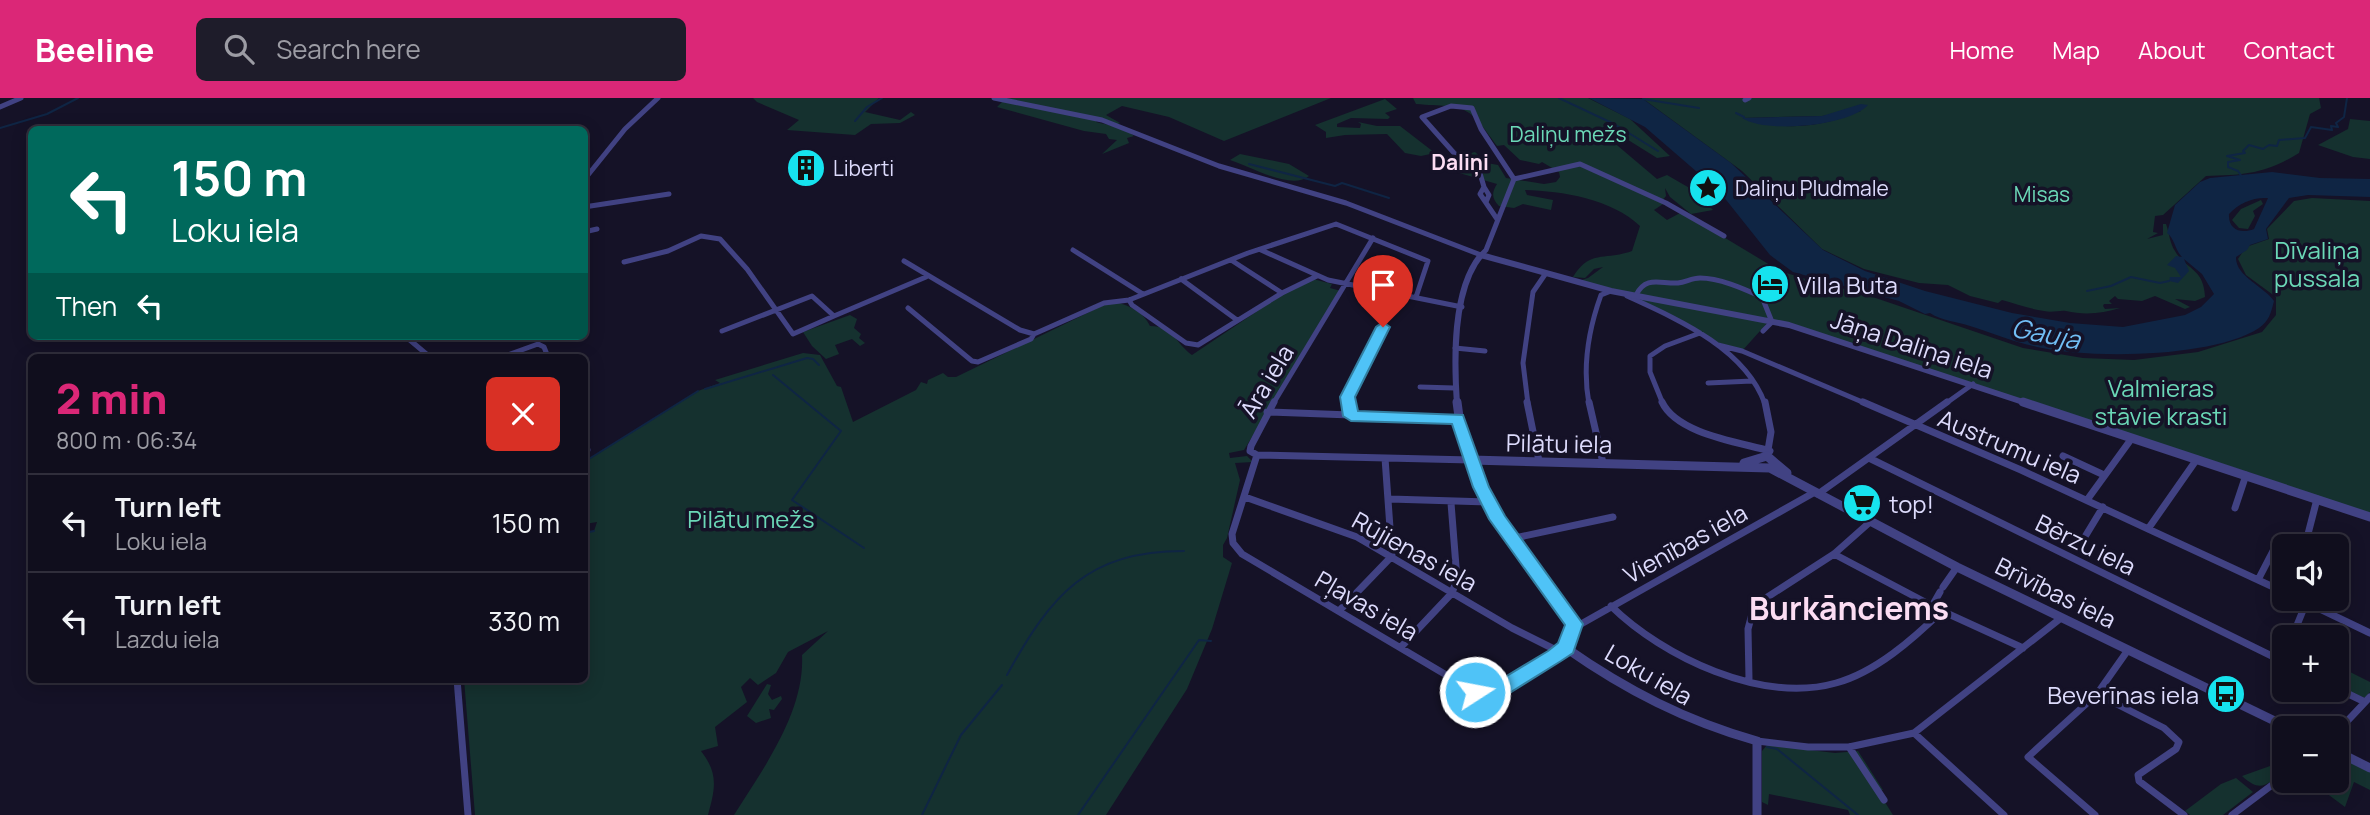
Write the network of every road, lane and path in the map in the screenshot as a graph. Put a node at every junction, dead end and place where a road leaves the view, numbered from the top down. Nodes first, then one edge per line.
1 (21, 98) edge
2 (658, 98) edge
3 (994, 98) edge
4 (0, 107) edge
5 (588, 175) edge
6 (1514, 180) junction
7 (669, 194) dead end
8 (588, 206) edge
9 (1497, 219) junction
10 (597, 229) dead end
11 (588, 231) edge
12 (1724, 236) dead end
13 (1373, 238) junction
14 (1073, 250) dead end
15 (1261, 250) junction
16 (1481, 255) junction
17 (1231, 260) junction
18 (904, 261) dead end
19 (624, 262) dead end
20 (1546, 273) junction
21 (1317, 276) junction
22 (928, 277) junction
23 (1181, 279) junction
24 (1349, 284) junction
25 (906, 289) dead end
26 (1611, 291) junction
27 (1282, 293) junction
28 (1143, 294) junction
29 (1400, 294) junction
30 (1622, 294) junction
31 (1636, 295) junction
32 (1416, 297) junction
33 (1129, 300) junction
34 (908, 307) dead end
35 (1462, 307) junction
36 (777, 309) junction
37 (834, 316) junction
38 (1237, 320) junction
39 (1772, 322) junction
40 (722, 331) dead end
41 (1763, 331) dead end
42 (1700, 333) junction
43 (1034, 334) junction
44 (410, 340) edge
45 (1718, 345) junction
46 (1455, 348) junction
47 (1485, 351) dead end
48 (1744, 352) junction
49 (426, 354) edge
50 (510, 354) edge
51 (547, 354) edge
52 (1735, 362) junction
53 (1752, 381) junction
54 (1708, 383) dead end
55 (1973, 384) junction
56 (1420, 387) dead end
57 (1454, 388) junction
58 (1267, 412) junction
59 (1351, 416) junction
60 (1458, 419) junction
61 (1917, 427) junction
62 (2132, 438) junction
63 (1768, 453) junction
64 (1257, 455) junction
65 (2063, 456) dead end
66 (1385, 458) junction
67 (1871, 459) junction
68 (2197, 459) junction
69 (1471, 460) junction
70 (1539, 461) junction
71 (1603, 463) junction
72 (1758, 463) junction
73 (1773, 467) junction
74 (2104, 475) junction
75 (2246, 475) junction
76 (1813, 491) junction
77 (1245, 497) junction
78 (1390, 499) junction
79 (2317, 499) junction
80 (2087, 500) junction
81 (1488, 502) junction
82 (1451, 503) junction
83 (2103, 507) junction
84 (2235, 508) dead end
85 (1612, 516) dead end
86 (2370, 517) edge
87 (1870, 522) junction
88 (2148, 529) junction
89 (2308, 534) dead end
90 (1510, 538) junction
91 (2083, 540) dead end
92 (1233, 543) joint
93 (2272, 553) edge
94 (1834, 554) junction
95 (1392, 556) junction
96 (1956, 567) junction
97 (2258, 580) junction
98 (2272, 586) edge
99 (1452, 593) junction
100 (1611, 606) junction
101 (1932, 606) junction
102 (1339, 611) junction
103 (1942, 611) junction
104 (2327, 611) edge
105 (2061, 618) junction
106 (1574, 628) junction
107 (2370, 633) edge
108 (1401, 647) junction
109 (2023, 648) junction
110 (1563, 650) junction
111 (2128, 650) junction
112 (2272, 656) edge
113 (1749, 679) junction
114 (457, 683) edge
115 (2349, 693) edge
116 (2099, 695) junction
117 (2368, 700) edge
118 (2272, 720) edge
119 (2349, 720) edge
120 (1914, 733) junction
121 (1757, 741) junction
122 (1849, 747) junction
123 (2349, 758) edge
124 (2370, 768) edge
125 (2272, 785) edge
126 (1884, 800) dead end
127 (468, 815) edge
128 (1757, 815) edge
129 (2004, 815) edge
130 (2095, 815) edge
131 (2184, 815) edge
132 (2232, 815) edge

1 - 4 street
2 - 5 street
3 - 16 street, Jāņa Daliņa iela
6 - 9 street
6 - 9 street
6 - 12 street
7 - 8 street
9 - 16 street
10 - 11 street
13 - 15 street
13 - 24 street, Āra iela
13 - 32 street
14 - 28 street
15 - 17 street
15 - 21 street
16 - 20 street, Jāņa Daliņa iela
16 - 35 street
17 - 23 street
17 - 27 street
18 - 22 street
19 - 36 street
20 - 26 street, Jāņa Daliņa iela
20 - 70 street
21 - 24 street
21 - 27 street
22 - 25 street
22 - 37 street
22 - 43 street
23 - 28 street
23 - 38 street
24 - 29 street
24 - 58 street, Āra iela
26 - 30 street, Jāņa Daliņa iela
26 - 71 street
27 - 38 street
28 - 33 street
29 - 32 street
29 - 59 street
30 - 31 street, Jāņa Daliņa iela
30 - 42 street
31 - 39 street, Jāņa Daliņa iela
31 - 39 street
32 - 35 street
33 - 38 street
33 - 43 street
34 - 43 street
35 - 46 street
36 - 37 street
36 - 37 street
36 - 40 street
39 - 41 street
39 - 55 street, Jāņa Daliņa iela
42 - 45 street
42 - 63 street
44 - 49 street
45 - 48 street, Austrumu iela
45 - 52 street
46 - 47 street
46 - 57 street
48 - 52 street
48 - 61 street, Austrumu iela
50 - 51 street
52 - 53 street
53 - 54 street
53 - 63 street
55 - 61 street, Vienības iela
55 - 62 street, Jāņa Daliņa iela
56 - 57 street
57 - 60 street
58 - 59 street
58 - 64 street, Āra iela
59 - 60 street
60 - 69 street
61 - 67 street, Vienības iela
61 - 80 street, Austrumu iela
62 - 68 street, Jāņa Daliņa iela
62 - 74 street
63 - 72 street
63 - 73 street
64 - 66 street, Pilātu iela
64 - 77 street, Āra iela
65 - 74 street
66 - 69 street, Pilātu iela
66 - 78 street
67 - 76 street, Vienības iela
67 - 112 street, Bērzu iela
68 - 75 street, Jāņa Daliņa iela
68 - 88 street
69 - 70 street, Pilātu iela
69 - 81 street
70 - 71 street, Pilātu iela
71 - 72 street, Pilātu iela
72 - 73 street
73 - 76 street, Brīvības iela
74 - 80 street
75 - 79 street, Jāņa Daliņa iela
75 - 84 street
76 - 87 street, Brīvības iela
76 - 100 street, Vienības iela
77 - 92 street, Āra iela
77 - 95 street, Rūjienas iela
78 - 82 street
78 - 95 street
79 - 86 street, Jāņa Daliņa iela
79 - 89 street
80 - 83 street, Austrumu iela
81 - 82 street
81 - 90 street
82 - 99 street
83 - 88 street, Austrumu iela
83 - 91 street
85 - 90 street
87 - 94 street
87 - 96 street, Brīvības iela
88 - 97 street, Austrumu iela
90 - 106 street
92 - 102 street, Pļavas iela
93 - 97 street
94 - 101 street
94 - 113 street
95 - 99 street, Rūjienas iela
95 - 102 street
96 - 101 street
96 - 105 street, Brīvības iela
97 - 98 street, Austrumu iela
99 - 108 street
99 - 110 street, Rūjienas iela
100 - 106 street, Vienības iela
100 - 113 street
101 - 103 street
102 - 108 street, Pļavas iela
103 - 109 street
103 - 113 street
104 - 107 street
105 - 109 street, Loku iela
105 - 111 street, Brīvības iela
106 - 110 street
108 - 110 street, Pļavas iela
109 - 120 street, Loku iela
110 - 121 street, Loku iela
111 - 116 street
111 - 118 street, Brīvības iela
114 - 127 street
115 - 117 street
116 - 130 street
116 - 131 street
117 - 119 street
120 - 122 street, Loku iela
120 - 129 street
121 - 122 street, Loku iela
121 - 128 street
122 - 126 street
123 - 124 street
125 - 132 street

